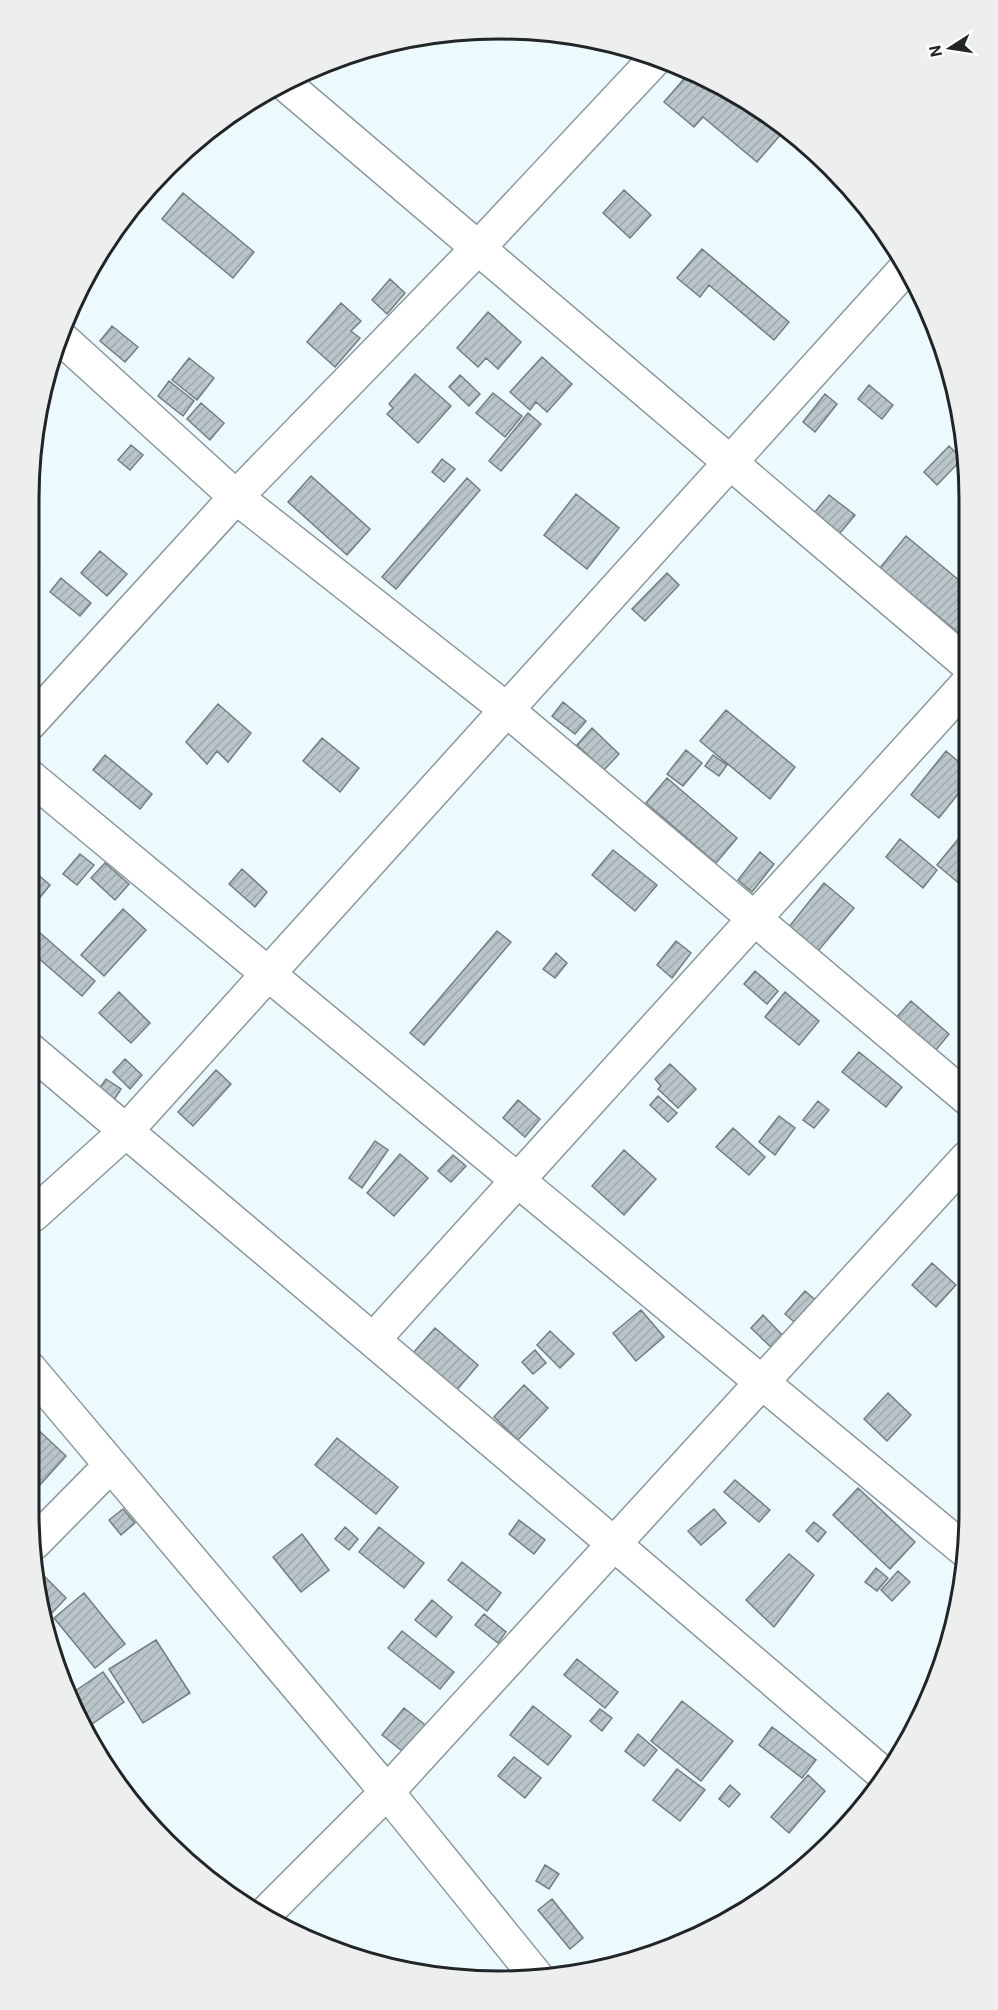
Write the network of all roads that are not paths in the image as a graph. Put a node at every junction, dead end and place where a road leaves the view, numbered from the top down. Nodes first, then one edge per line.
1 (650, 64) edge
2 (292, 88) edge
3 (478, 248) junction
4 (900, 274) edge
5 (66, 343) edge
6 (730, 462) junction
7 (236, 497) junction
8 (959, 657) edge
9 (959, 693) edge
10 (507, 710) junction
11 (39, 713) edge
12 (39, 784) edge
13 (754, 918) junction
14 (269, 975) junction
15 (39, 1057) edge
16 (959, 1091) edge
17 (126, 1131) junction
18 (959, 1168) edge
19 (518, 1181) junction
20 (39, 1210) edge
21 (373, 1340) junction
22 (39, 1380) edge
23 (762, 1383) junction
24 (111, 1465) junction
25 (40, 1537) edge
26 (614, 1544) junction
27 (958, 1544) edge
28 (879, 1770) edge
29 (387, 1792) junction
30 (270, 1909) edge
31 (531, 1970) edge

1 - 3 street
2 - 3 street
3 - 6 street
3 - 7 street
4 - 6 street
5 - 7 street
6 - 8 street
6 - 10 street
7 - 10 street
7 - 11 street
9 - 13 street
10 - 13 street
10 - 14 street
12 - 14 street
13 - 16 street
13 - 19 street
14 - 17 street
14 - 19 street
15 - 17 street
17 - 20 street
17 - 21 street
18 - 23 street
19 - 21 street
19 - 23 street
21 - 26 street
22 - 24 street
23 - 26 street
23 - 27 street
24 - 25 street
24 - 29 street
26 - 28 street
26 - 29 street
29 - 30 street
29 - 31 street

